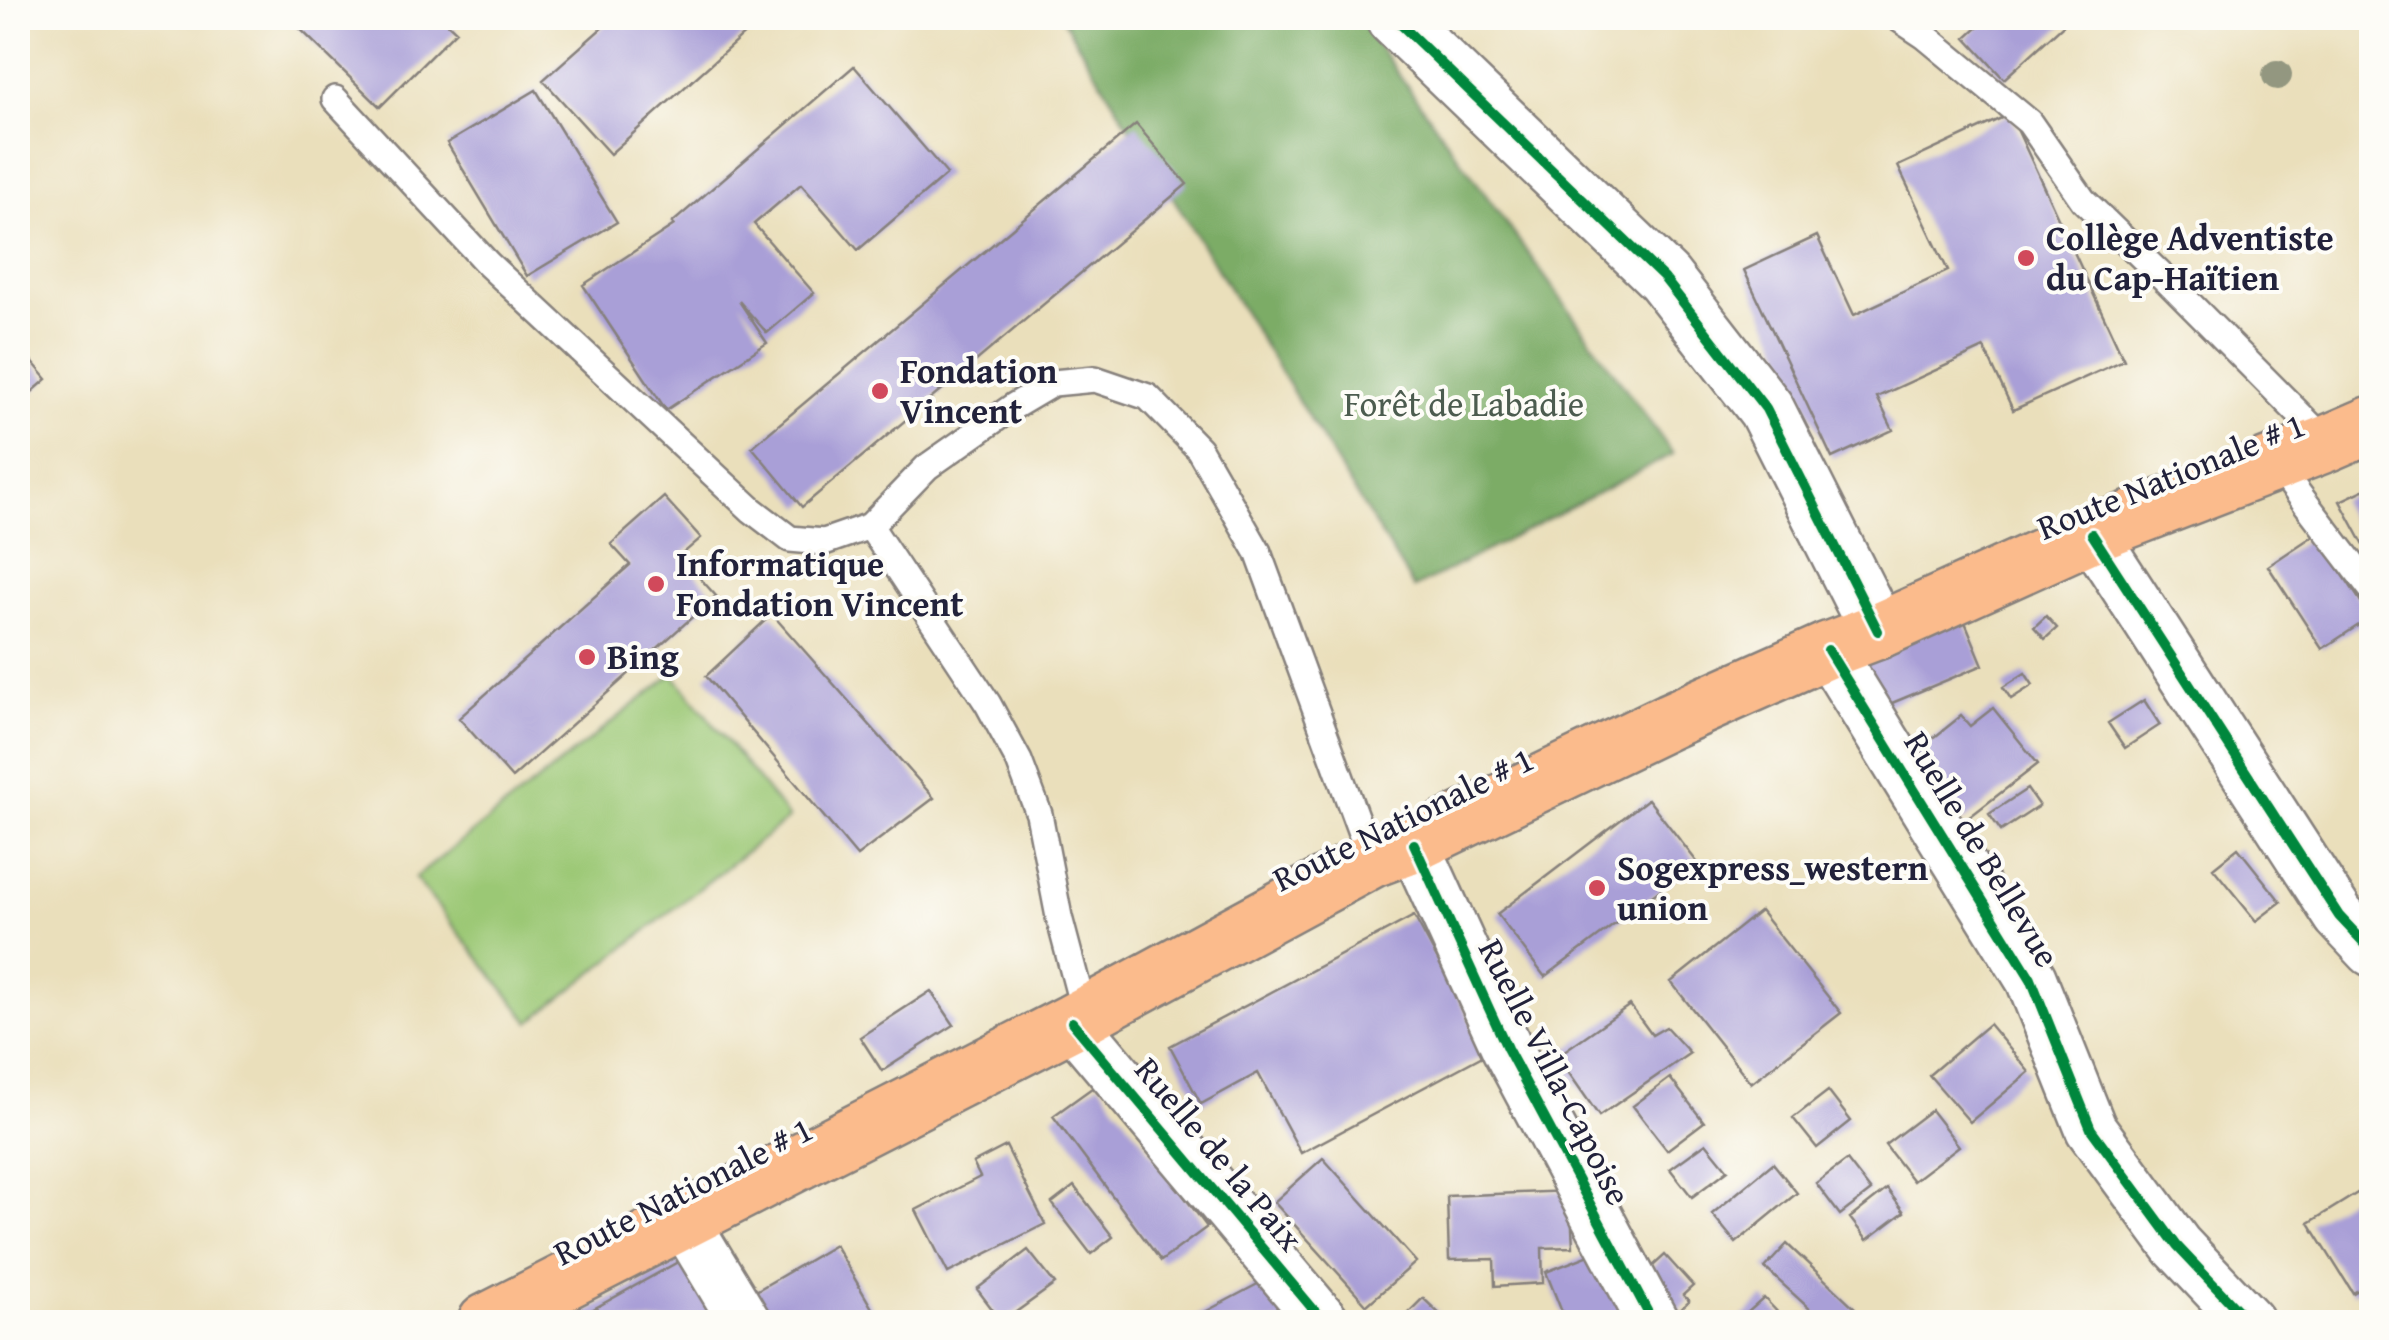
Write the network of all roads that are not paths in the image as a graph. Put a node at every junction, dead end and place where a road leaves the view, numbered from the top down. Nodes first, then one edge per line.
1 (1394, 18) edge
2 (1898, 18) edge
3 (335, 99) dead end
4 (2350, 433) edge
5 (2276, 463) junction
6 (870, 526) junction
7 (2092, 534) junction
8 (2372, 590) edge
9 (1853, 641) junction
10 (1393, 852) junction
11 (2372, 951) edge
12 (1078, 1018) junction
13 (684, 1221) junction
14 (486, 1322) edge
15 (744, 1322) edge
16 (1324, 1322) edge
17 (1653, 1322) edge
18 (2250, 1322) edge

1 - 9 street
2 - 4 lane
3 - 6 lane
4 - 5 main road, Route Nationale # 1
5 - 7 main road, Route Nationale # 1
5 - 8 lane
6 - 10 lane
6 - 12 lane
7 - 9 main road, Route Nationale # 1
7 - 11 street
9 - 10 main road, Route Nationale # 1
9 - 18 street, Ruelle de Bellevue
10 - 12 main road, Route Nationale # 1
10 - 17 street, Ruelle Villa-Capoise
12 - 13 main road, Route Nationale # 1
12 - 16 street, Ruelle de la Paix
13 - 14 main road, Route Nationale # 1
13 - 15 street

